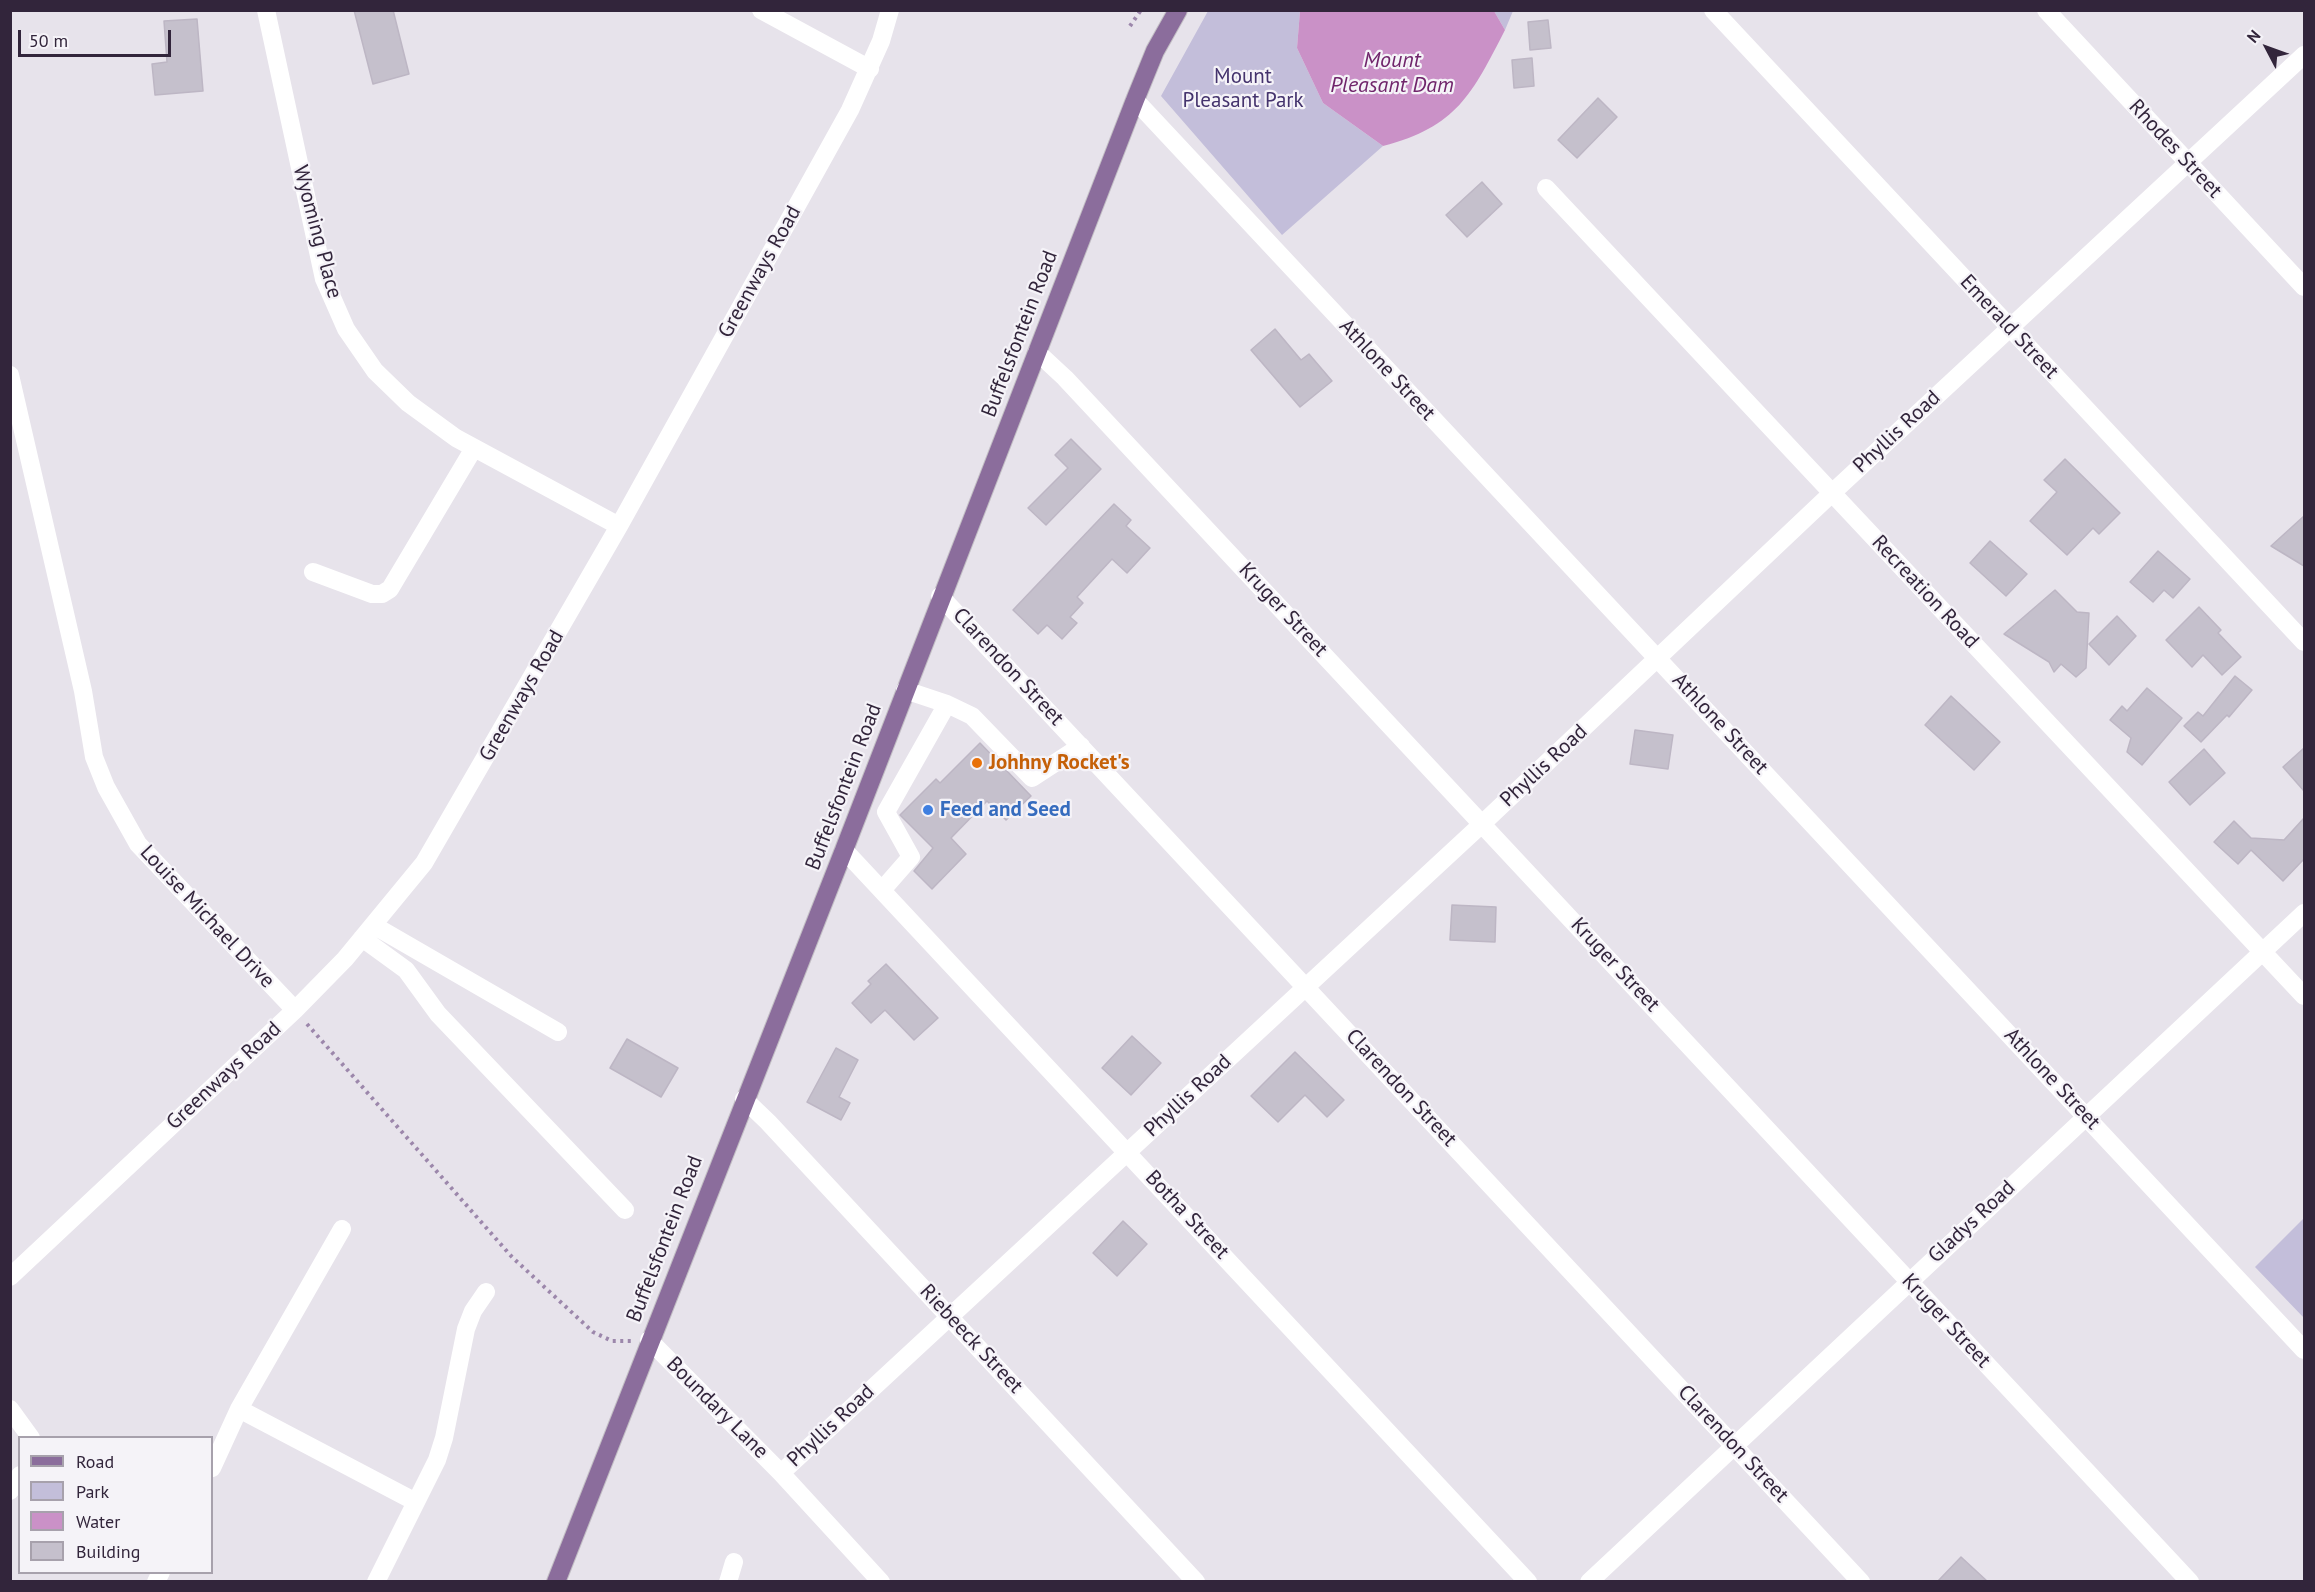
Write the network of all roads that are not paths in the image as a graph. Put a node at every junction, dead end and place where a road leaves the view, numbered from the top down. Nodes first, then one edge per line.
1 (266, 10) edge
2 (761, 10) edge
3 (890, 10) edge
4 (1178, 10) edge
5 (1713, 10) edge
6 (2046, 10) edge
7 (2304, 55) edge
8 (870, 69) junction
9 (1135, 100) junction
10 (2187, 161) junction
11 (1546, 188) dead end
12 (2304, 287) edge
13 (2009, 327) junction
14 (1037, 352) junction
15 (10, 375) edge
16 (474, 447) junction
17 (1832, 493) junction
18 (619, 526) junction
19 (313, 572) dead end
20 (940, 596) junction
21 (2304, 642) edge
22 (1659, 658) junction
23 (905, 690) junction
24 (947, 704) junction
25 (1081, 746) junction
26 (1483, 823) junction
27 (844, 850) junction
28 (883, 889) junction
29 (2304, 913) edge
30 (368, 932) junction
31 (2264, 952) junction
32 (1306, 986) junction
33 (2303, 991) edge
34 (295, 1010) junction
35 (558, 1032) dead end
36 (744, 1099) junction
37 (2086, 1116) junction
38 (1128, 1152) junction
39 (626, 1210) dead end
40 (342, 1229) dead end
41 (10, 1276) edge
42 (1909, 1281) junction
43 (486, 1292) dead end
44 (951, 1317) junction
45 (649, 1340) junction
46 (2304, 1350) edge
47 (239, 1409) junction
48 (14, 1420) edge
49 (30, 1436) edge
50 (1734, 1445) junction
51 (213, 1466) edge
52 (781, 1473) junction
53 (18, 1478) edge
54 (10, 1491) edge
55 (414, 1501) junction
56 (734, 1562) dead end
57 (376, 1581) edge
58 (556, 1581) edge
59 (728, 1581) edge
60 (881, 1581) edge
61 (1197, 1581) edge
62 (1528, 1581) edge
63 (1589, 1581) edge
64 (1861, 1581) edge
65 (2190, 1581) edge

1 - 16 street, Wyoming Place
2 - 8 street
3 - 8 street, Greenways Road
4 - 9 main road, Buffelsfontein Road
5 - 13 street, Emerald Street
6 - 10 street, Rhodes Street
7 - 10 street, Phyllis Road
8 - 18 street, Greenways Road
9 - 14 main road, Buffelsfontein Road
9 - 22 street, Athlone Street
10 - 12 street, Rhodes Street
10 - 13 street, Phyllis Road
11 - 17 street, Recreation Road
13 - 17 street, Phyllis Road
13 - 21 street, Emerald Street
14 - 20 main road, Buffelsfontein Road
14 - 26 street, Kruger Street
15 - 34 street, Louise Michael Drive
16 - 18 street, Wyoming Place
16 - 19 street
17 - 22 street, Phyllis Road
17 - 31 street, Recreation Road
18 - 30 street, Greenways Road
20 - 23 main road, Buffelsfontein Road
20 - 25 street, Clarendon Street
22 - 26 street, Phyllis Road
22 - 37 street, Athlone Street
23 - 24 street
23 - 27 main road, Buffelsfontein Road
24 - 25 street
24 - 28 street
25 - 32 street, Clarendon Street
26 - 32 street, Phyllis Road
26 - 42 street, Kruger Street
27 - 28 street, Botha Street
27 - 36 main road, Buffelsfontein Road
28 - 38 street, Botha Street
29 - 31 street, Gladys Road
30 - 34 street, Greenways Road
30 - 35 street
30 - 39 street
31 - 33 street, Recreation Road
31 - 37 street, Gladys Road
32 - 38 street, Phyllis Road
32 - 50 street, Clarendon Street
34 - 41 street, Greenways Road
36 - 44 street, Riebeeck Street
36 - 45 main road, Buffelsfontein Road
37 - 42 street, Gladys Road
37 - 46 street, Athlone Street
38 - 44 street, Phyllis Road
38 - 62 street, Botha Street
40 - 47 street
42 - 50 street, Gladys Road
42 - 65 street, Kruger Street
43 - 55 street
44 - 52 street, Phyllis Road
44 - 61 street, Riebeeck Street
45 - 52 street, Boundary Lane
45 - 58 main road, Buffelsfontein Road
47 - 51 street
47 - 55 street
48 - 49 street
50 - 63 street, Gladys Road
50 - 64 street, Clarendon Street
52 - 60 street, Boundary Lane
53 - 54 street
55 - 57 street
56 - 59 street

